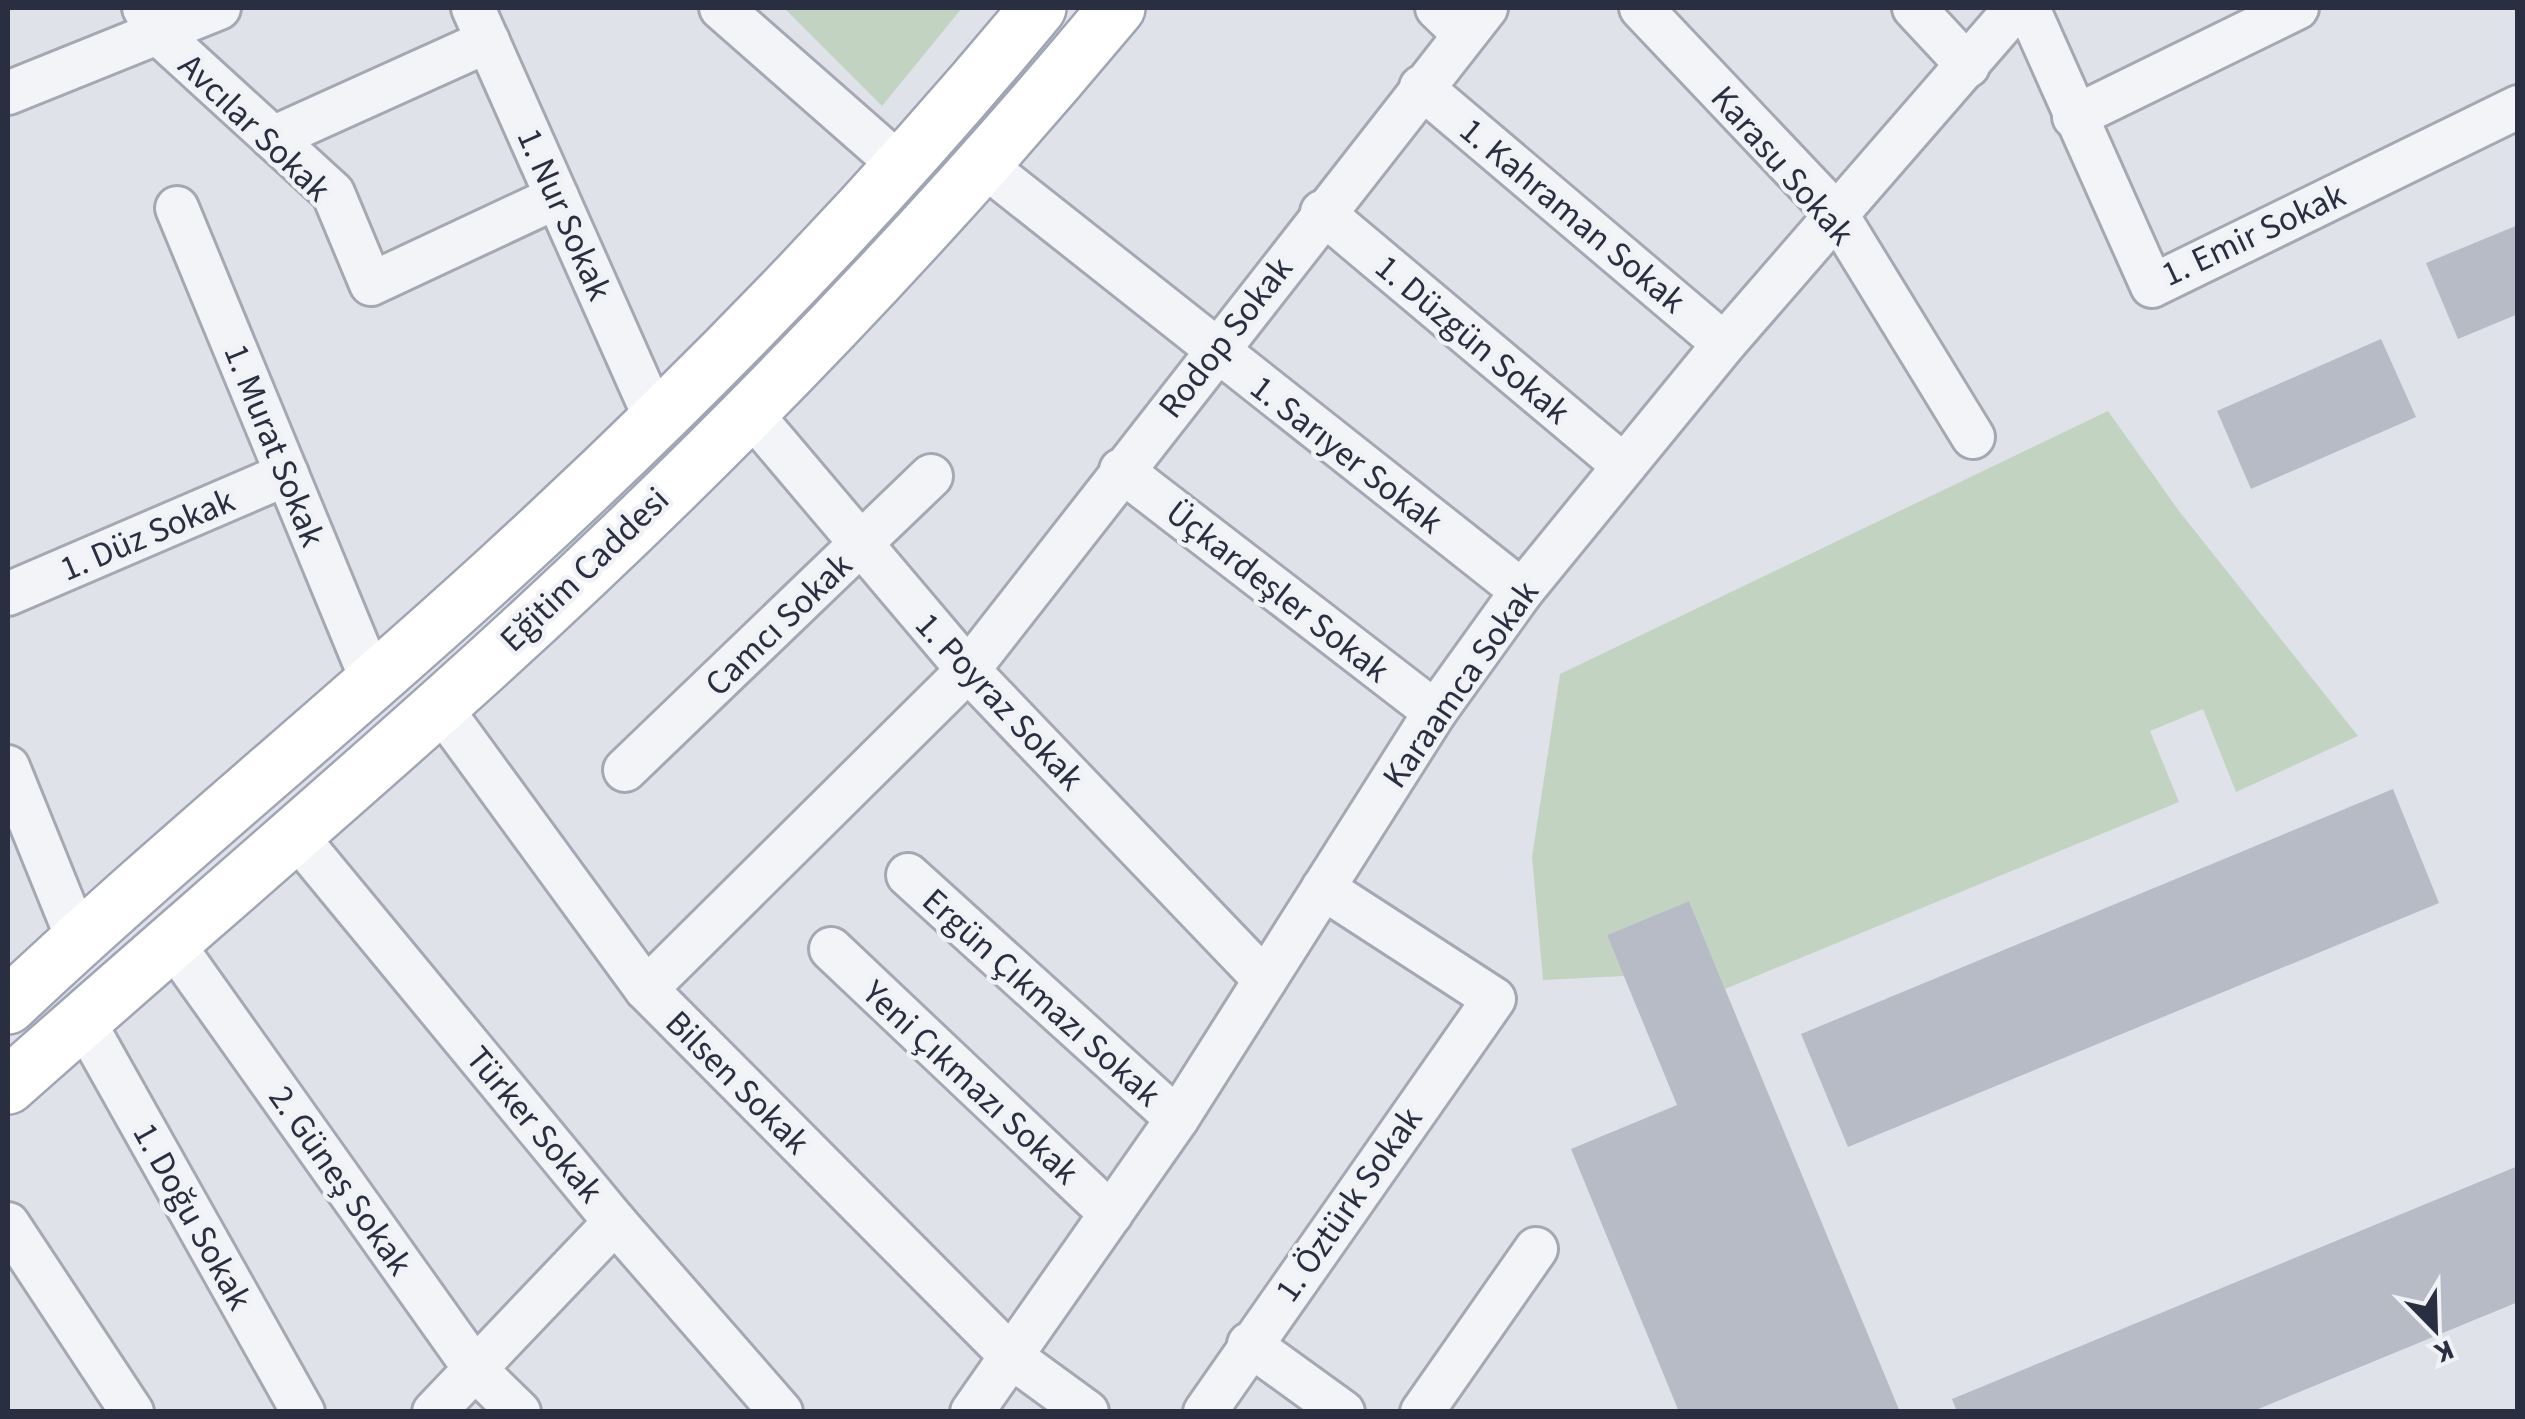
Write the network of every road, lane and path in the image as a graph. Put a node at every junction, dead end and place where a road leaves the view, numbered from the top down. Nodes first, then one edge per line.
1 (219, 8) edge
2 (722, 8) edge
3 (1038, 8) edge
4 (1117, 8) edge
5 (1640, 8) edge
6 (1914, 8) edge
7 (2016, 8) edge
8 (2028, 8) edge
9 (2297, 8) edge
10 (1462, 16) edge
11 (151, 20) edge
12 (480, 24) edge
13 (1968, 66) junction
14 (1421, 87) junction
15 (8, 90) edge
16 (2518, 107) edge
17 (2074, 117) junction
18 (273, 138) junction
19 (985, 166) junction
20 (902, 167) junction
21 (557, 198) junction
22 (177, 208) dead end
23 (1322, 212) junction
24 (1837, 215) junction
25 (1724, 344) junction
26 (1216, 352) junction
27 (748, 410) junction
28 (656, 420) junction
29 (1973, 437) dead end
30 (1624, 466) junction
31 (1121, 470) junction
32 (287, 474) junction
33 (930, 476) dead end
34 (860, 545) junction
35 (1522, 590) junction
36 (8, 594) edge
37 (968, 670) junction
38 (373, 682) junction
39 (440, 706) junction
40 (1435, 712) junction
41 (8, 766) edge
42 (625, 770) dead end
43 (294, 832) junction
44 (908, 875) dead end
45 (1323, 888) junction
46 (78, 940) junction
47 (172, 941) junction
48 (831, 949) dead end
49 (1265, 980) junction
50 (646, 990) junction
51 (8, 1006) edge
52 (83, 1020) junction
53 (8, 1086) edge
54 (1178, 1119) junction
55 (1112, 1214) junction
56 (616, 1222) junction
57 (8, 1224) edge
58 (1536, 1249) dead end
59 (1249, 1344) junction
60 (1013, 1358) junction
61 (475, 1369) junction
62 (132, 1412) edge
63 (303, 1412) edge
64 (434, 1412) edge
65 (518, 1412) edge
66 (781, 1412) edge
67 (972, 1412) edge
68 (1087, 1412) edge
69 (1204, 1412) edge
70 (1344, 1412) edge
71 (1422, 1412) edge

1 - 11 street
2 - 20 street
3 - 20 main road, Eğitim Caddesi
4 - 19 main road, Eğitim Caddesi
5 - 24 street, Karasu Sokak
6 - 13 street
7 - 13 street, Karaamca Sokak
8 - 17 street, 1. Emir Sokak
9 - 17 street
10 - 14 street, Rodop Sokak
11 - 15 street
11 - 18 street, Avcılar Sokak
12 - 18 street
12 - 21 street, 1. Nur Sokak
13 - 24 street, Karaamca Sokak
14 - 23 street, Rodop Sokak
14 - 25 street, 1. Kahraman Sokak
16 - 17 street, 1. Emir Sokak
18 - 21 street, Avcılar Sokak
19 - 26 street, 1. Sarıyer Sokak
19 - 27 main road, Eğitim Caddesi
20 - 28 main road, Eğitim Caddesi
21 - 28 street, 1. Nur Sokak
22 - 32 street, 1. Murat Sokak
23 - 26 street, Rodop Sokak
23 - 30 street, 1. Düzgün Sokak
24 - 25 street, Karaamca Sokak
24 - 29 street, Karasu Sokak
25 - 30 street, Karaamca Sokak
26 - 31 street, Rodop Sokak
26 - 35 street, 1. Sarıyer Sokak
27 - 34 street, 1. Poyraz Sokak
27 - 39 main road, Eğitim Caddesi
28 - 38 main road, Eğitim Caddesi
30 - 35 street, Karaamca Sokak
31 - 37 street, Rodop Sokak
31 - 40 street, Üçkardeşler Sokak
32 - 36 street, 1. Düz Sokak
32 - 38 street, 1. Murat Sokak
33 - 34 street, Camcı Sokak
34 - 37 street, 1. Poyraz Sokak
34 - 42 street, Camcı Sokak
35 - 40 street, Karaamca Sokak
37 - 49 street, 1. Poyraz Sokak
37 - 50 street, Rodop Sokak
38 - 46 main road, Eğitim Caddesi
39 - 43 main road, Eğitim Caddesi
39 - 50 street, Bilsen Sokak
40 - 45 street, Karaamca Sokak
41 - 46 street
43 - 47 main road, Eğitim Caddesi
43 - 56 street, Türker Sokak
44 - 54 street, Ergün Çıkmazı Sokak
45 - 49 street, Karaamca Sokak
45 - 59 street, 1. Öztürk Sokak
46 - 51 main road, Eğitim Caddesi
47 - 52 main road, Eğitim Caddesi
47 - 61 street, 2. Güneş Sokak
48 - 55 street, Yeni Çıkmazı Sokak
49 - 54 street, Karaamca Sokak
50 - 60 street, Bilsen Sokak
52 - 53 main road, Eğitim Caddesi
52 - 63 street, 1. Doğu Sokak
54 - 55 street, Karaamca Sokak
55 - 60 street, Karaamca Sokak
56 - 61 street
56 - 66 street, Türker Sokak
57 - 62 street
58 - 71 street
59 - 69 street, 1. Öztürk Sokak
59 - 70 street
60 - 67 street, Karaamca Sokak
60 - 68 street, Bilsen Sokak
61 - 64 street
61 - 65 street, 2. Güneş Sokak

